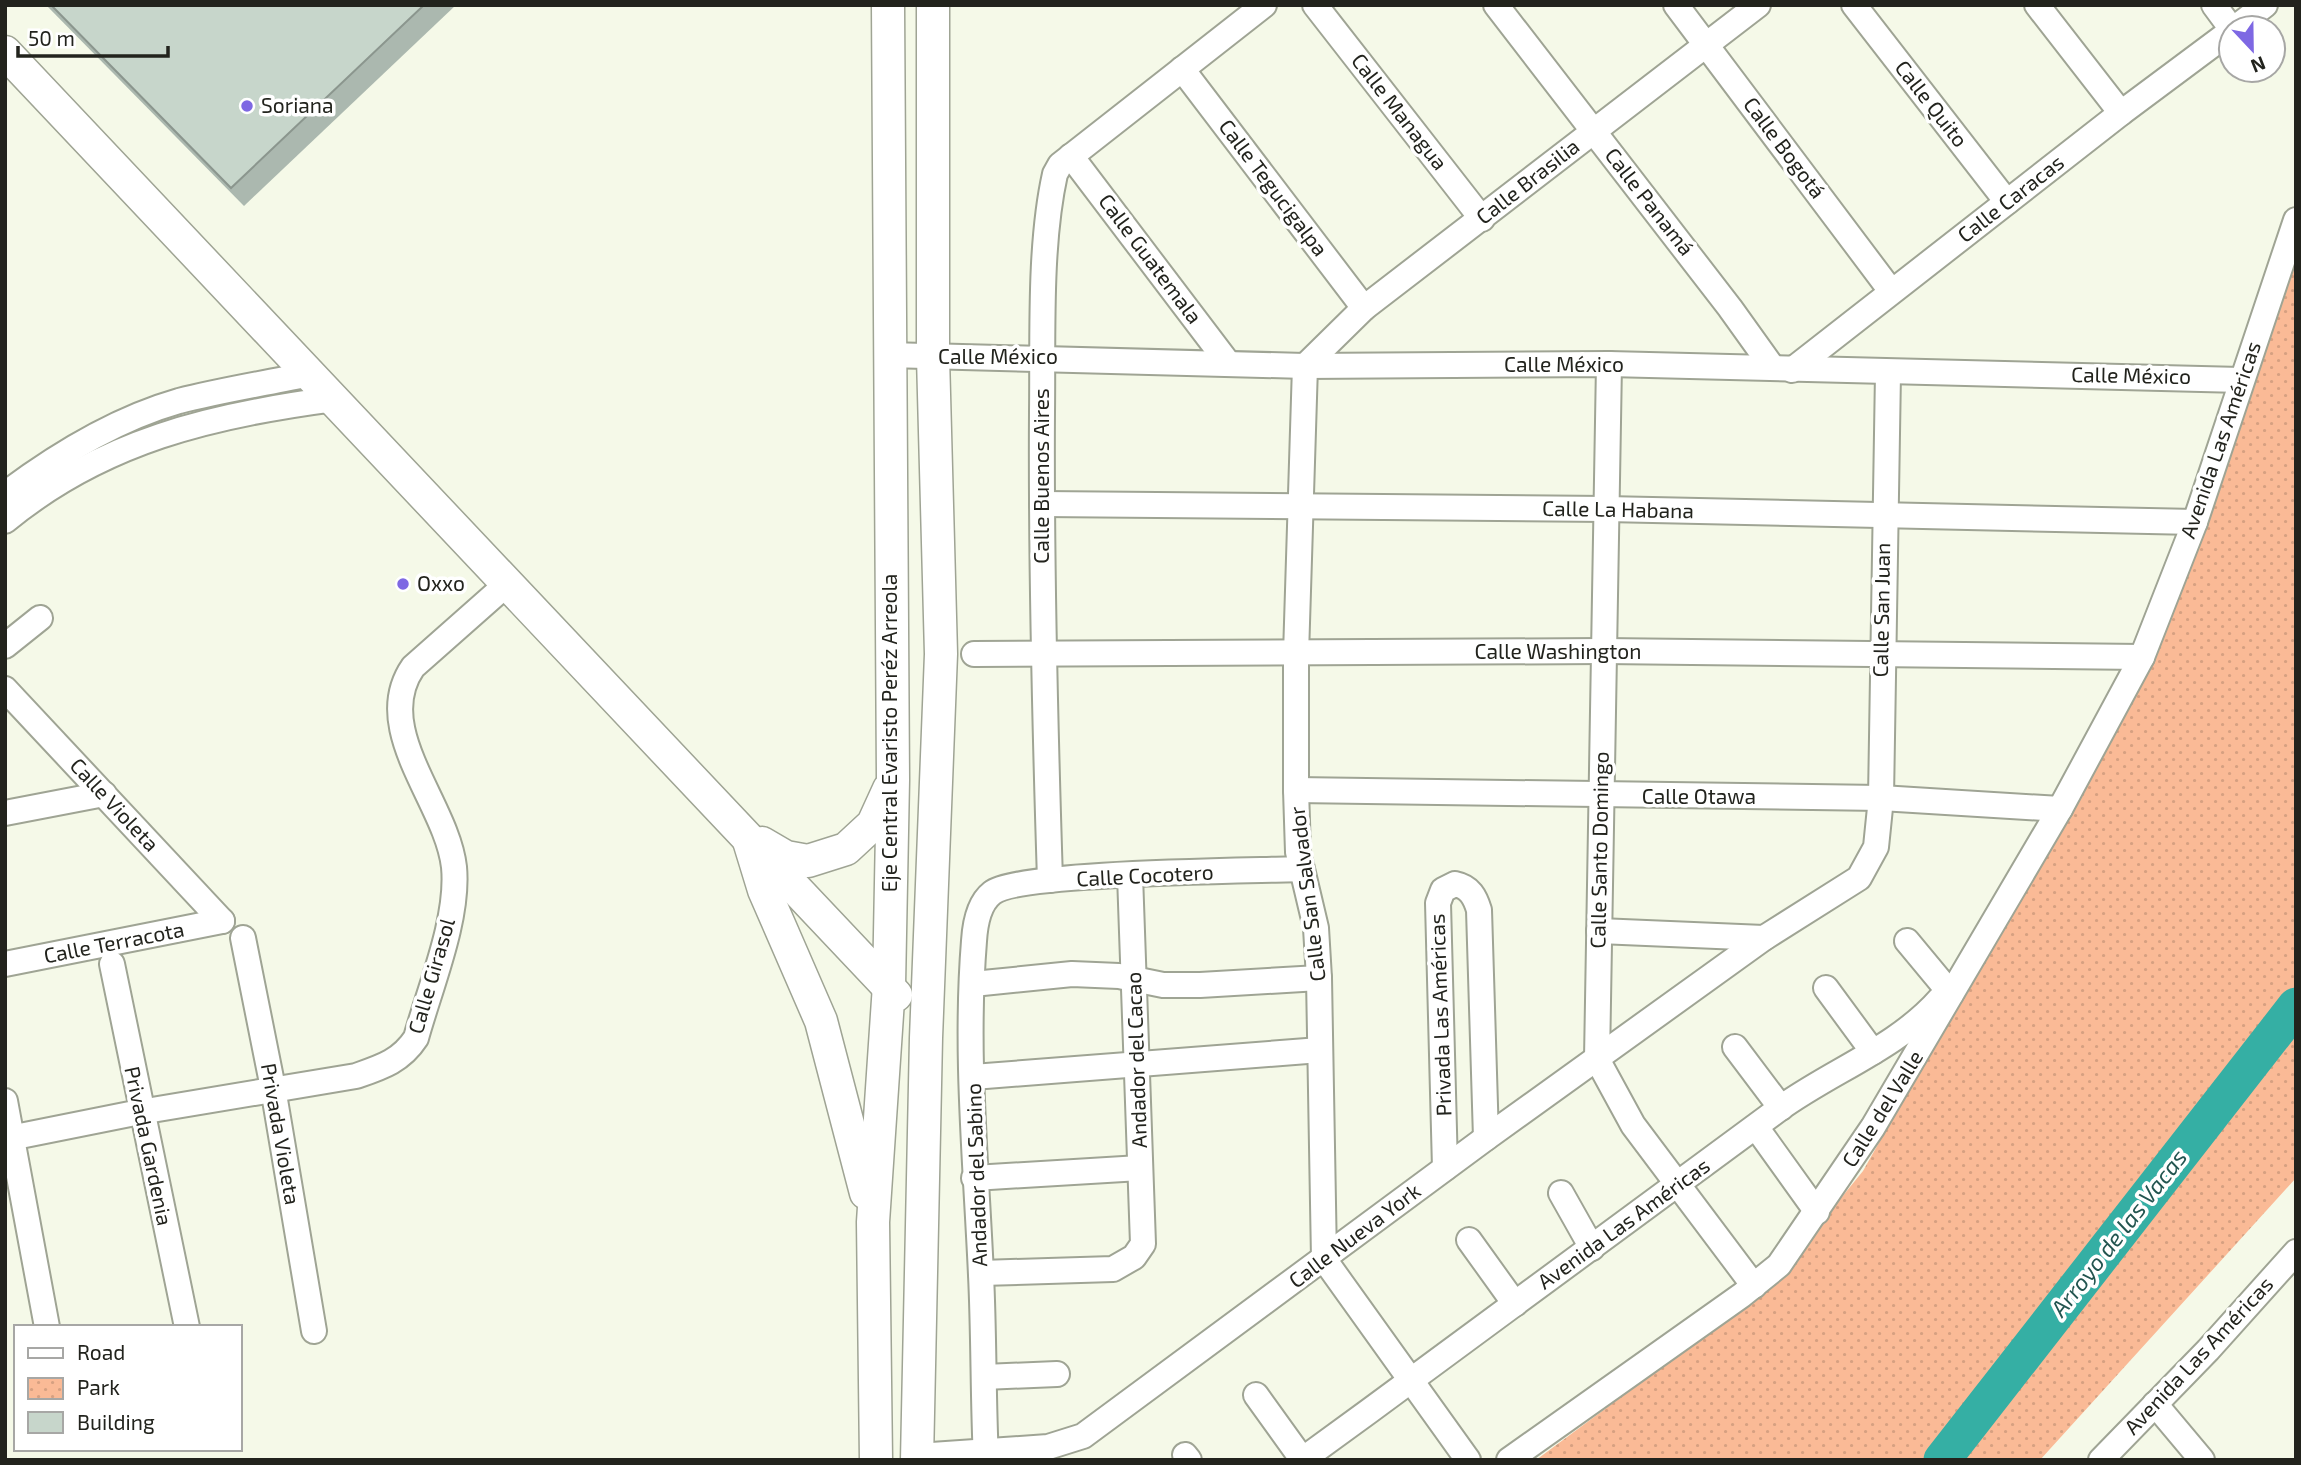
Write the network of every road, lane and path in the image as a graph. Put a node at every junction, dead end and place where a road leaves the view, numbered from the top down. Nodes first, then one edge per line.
1 (888, 5) edge
2 (933, 5) edge
3 (1264, 5) edge
4 (1315, 5) edge
5 (1496, 5) edge
6 (1676, 5) edge
7 (1758, 5) edge
8 (1854, 5) edge
9 (2037, 5) edge
10 (2217, 41) edge
11 (1707, 45) junction
12 (5, 52) edge
13 (1182, 69) junction
14 (2121, 113) junction
15 (1594, 132) junction
16 (1071, 156) junction
17 (2007, 202) junction
18 (1482, 219) junction
19 (2296, 220) edge
20 (1891, 291) junction
21 (1364, 308) junction
22 (888, 355) junction
23 (933, 357) junction
24 (1043, 357) junction
25 (1228, 363) junction
26 (1609, 364) junction
27 (1305, 366) junction
28 (1782, 369) junction
29 (1888, 373) junction
30 (310, 374) junction
31 (2241, 380) junction
32 (334, 399) junction
33 (5, 494) edge
34 (1042, 504) junction
35 (1299, 507) junction
36 (1606, 509) junction
37 (1883, 517) junction
38 (5, 521) edge
39 (2195, 522) junction
40 (508, 583) junction
41 (40, 618) dead end
42 (5, 646) edge
43 (1604, 652) junction
44 (1042, 653) junction
45 (974, 654) dead end
46 (1882, 654) junction
47 (1296, 655) junction
48 (2142, 657) junction
49 (5, 689) edge
50 (893, 780) junction
51 (1296, 790) junction
52 (104, 794) junction
53 (1600, 796) junction
54 (1881, 797) junction
55 (2060, 809) junction
56 (5, 813) edge
57 (746, 833) junction
58 (1876, 847) joint
59 (1301, 869) junction
60 (1130, 875) junction
61 (1050, 880) junction
62 (991, 894) joint
63 (222, 921) joint
64 (1599, 931) junction
65 (243, 938) dead end
66 (1764, 938) junction
67 (1907, 941) dead end
68 (5, 964) edge
69 (112, 964) dead end
70 (1319, 978) junction
71 (1135, 981) junction
72 (973, 984) junction
73 (888, 985) junction
74 (1826, 988) dead end
75 (1949, 993) junction
76 (926, 1038) junction
77 (1735, 1047) dead end
78 (1320, 1050) junction
79 (1872, 1052) junction
80 (1597, 1059) junction
81 (1135, 1063) junction
82 (973, 1077) junction
83 (273, 1088) junction
84 (5, 1101) edge
85 (1781, 1108) junction
86 (140, 1112) junction
87 (1756, 1127) junction
88 (1486, 1138) junction
89 (9, 1139) edge
90 (1140, 1168) junction
91 (1446, 1168) junction
92 (974, 1178) junction
93 (1677, 1186) junction
94 (1562, 1193) dead end
95 (1817, 1212) junction
96 (873, 1222) junction
97 (1469, 1240) dead end
98 (1592, 1248) junction
99 (2296, 1252) edge
100 (1324, 1259) junction
101 (981, 1273) junction
102 (1754, 1286) junction
103 (1515, 1304) junction
104 (47, 1325) edge
105 (187, 1325) edge
106 (314, 1331) dead end
107 (1057, 1374) dead end
108 (984, 1377) junction
109 (1411, 1380) junction
110 (1256, 1395) dead end
111 (2155, 1404) junction
112 (986, 1455) edge
113 (917, 1458) edge
114 (876, 1460) edge
115 (1302, 1460) edge
116 (1468, 1460) edge
117 (1509, 1460) edge
118 (2101, 1460) edge
119 (2202, 1460) edge

1 - 22 main road, Eje Central Evaristo Peréz Arreola
2 - 23 main road, Eje Central Evaristo Peréz Arreola
3 - 13 street, Calle Buenos Aires
4 - 18 street, Calle Managua
5 - 15 street, Calle Panamá
6 - 11 street, Calle Bogotá
7 - 11 street, Calle Brasilia
8 - 17 street, Calle Quito
9 - 14 street
10 - 14 street, Calle Caracas
11 - 15 street, Calle Brasilia
11 - 20 street, Calle Bogotá
12 - 30 main road
13 - 16 street, Calle Buenos Aires
13 - 21 street, Calle Tegucigalpa
14 - 17 street, Calle Caracas
15 - 18 street, Calle Brasilia
15 - 28 street, Calle Panamá
16 - 24 street, Calle Buenos Aires
16 - 25 street, Calle Guatemala
17 - 20 street, Calle Caracas
18 - 21 street, Calle Brasilia
19 - 31 street, Avenida Las Américas
20 - 28 street, Calle Caracas
21 - 27 street, Calle Brasilia
22 - 23 street, Calle México
22 - 50 main road, Eje Central Evaristo Peréz Arreola
23 - 24 street, Calle México
23 - 76 main road, Eje Central Evaristo Peréz Arreola
24 - 25 street, Calle México
24 - 34 street, Calle Buenos Aires
25 - 27 street, Calle México
26 - 27 street, Calle México
26 - 28 street, Calle México
26 - 36 street, Calle Santo Domingo
27 - 35 street, Calle San Salvador
28 - 29 street, Calle México
29 - 31 street, Calle México
29 - 37 street, Calle San Juan
30 - 32 main road
30 - 33 street
31 - 39 street, Avenida Las Américas
32 - 38 street
32 - 40 main road
34 - 35 street, Calle La Habana
34 - 44 street, Calle Buenos Aires
35 - 36 street, Calle La Habana
35 - 47 street, Calle San Salvador
36 - 37 street, Calle La Habana
36 - 43 street, Calle Santo Domingo
37 - 39 street, Calle La Habana
37 - 46 street, Calle San Juan
39 - 48 street, Avenida Las Américas
40 - 57 main road
40 - 83 street, Calle Girasol
41 - 42 street
43 - 46 street, Calle Washington
43 - 47 street, Calle Washington
43 - 53 street, Calle Santo Domingo
44 - 45 street, Calle Washington
44 - 47 street, Calle Washington
44 - 61 street, Calle Buenos Aires
46 - 48 street, Calle Washington
46 - 54 street, Calle San Juan
47 - 51 street, Calle San Salvador
48 - 55 street, Calle del Valle
49 - 52 street, Calle Violeta
50 - 57 main road
50 - 73 main road, Eje Central Evaristo Peréz Arreola
51 - 53 street, Calle Otawa
51 - 59 street, Calle San Salvador
52 - 56 street
52 - 63 street, Calle Violeta
53 - 54 street, Calle Otawa
53 - 64 street, Calle Santo Domingo
54 - 55 street, Calle Otawa
54 - 58 street, Calle San Juan
55 - 75 street, Calle del Valle
57 - 73 main road
57 - 96 main road
58 - 66 street, Calle Nueva York
59 - 60 street, Calle Cocotero
59 - 70 street, Calle San Salvador
60 - 61 street, Calle Cocotero
60 - 71 street, Andador del Cacao
61 - 62 street, Calle Cocotero
62 - 72 street, Andador del Sabino
63 - 68 street, Calle Terracota
64 - 66 street
64 - 80 street, Calle Santo Domingo
65 - 83 street, Privada Violeta
66 - 80 street, Calle Nueva York
67 - 75 street
69 - 86 street, Privada Gardenia
70 - 71 street
70 - 78 street, Calle San Salvador
71 - 72 street
71 - 81 street, Andador del Cacao
72 - 82 street, Andador del Sabino
73 - 76 main road
73 - 96 main road, Eje Central Evaristo Peréz Arreola
74 - 79 street
75 - 79 street, Avenida Las Américas
75 - 95 street, Calle del Valle
76 - 113 main road, Eje Central Evaristo Peréz Arreola
77 - 85 street
78 - 81 street
78 - 100 street, Calle San Salvador
79 - 85 street, Avenida Las Américas
80 - 88 street, Calle Nueva York
80 - 93 street, Calle Santo Domingo
81 - 82 street
81 - 90 street, Andador del Cacao
82 - 92 street, Andador del Sabino
83 - 86 street, Calle Girasol
83 - 106 street, Privada Violeta
84 - 89 street
85 - 87 street, Avenida Las Américas
86 - 89 street, Calle Girasol
86 - 105 street, Privada Gardenia
87 - 93 street, Avenida Las Américas
87 - 95 street
88 - 91 street, Calle Nueva York
88 - 91 street, Privada Las Américas
89 - 104 street
90 - 92 street
90 - 101 street, Andador del Cacao
91 - 100 street, Calle Nueva York
92 - 101 street, Andador del Sabino
93 - 98 street, Avenida Las Américas
93 - 102 street, Calle Santo Domingo
94 - 98 street
95 - 102 street, Calle del Valle
96 - 114 main road, Eje Central Evaristo Peréz Arreola
97 - 103 street
98 - 103 street, Avenida Las Américas
99 - 111 street, Avenida Las Américas
100 - 109 street
100 - 112 street, Calle Nueva York
101 - 108 street, Andador del Sabino
102 - 117 street, Calle del Valle
103 - 109 street, Avenida Las Américas
107 - 108 street
108 - 112 street, Andador del Sabino
109 - 115 street, Avenida Las Américas
109 - 116 street
110 - 115 street
111 - 118 street, Avenida Las Américas
111 - 119 street
112 - 113 street, Calle Nueva York

